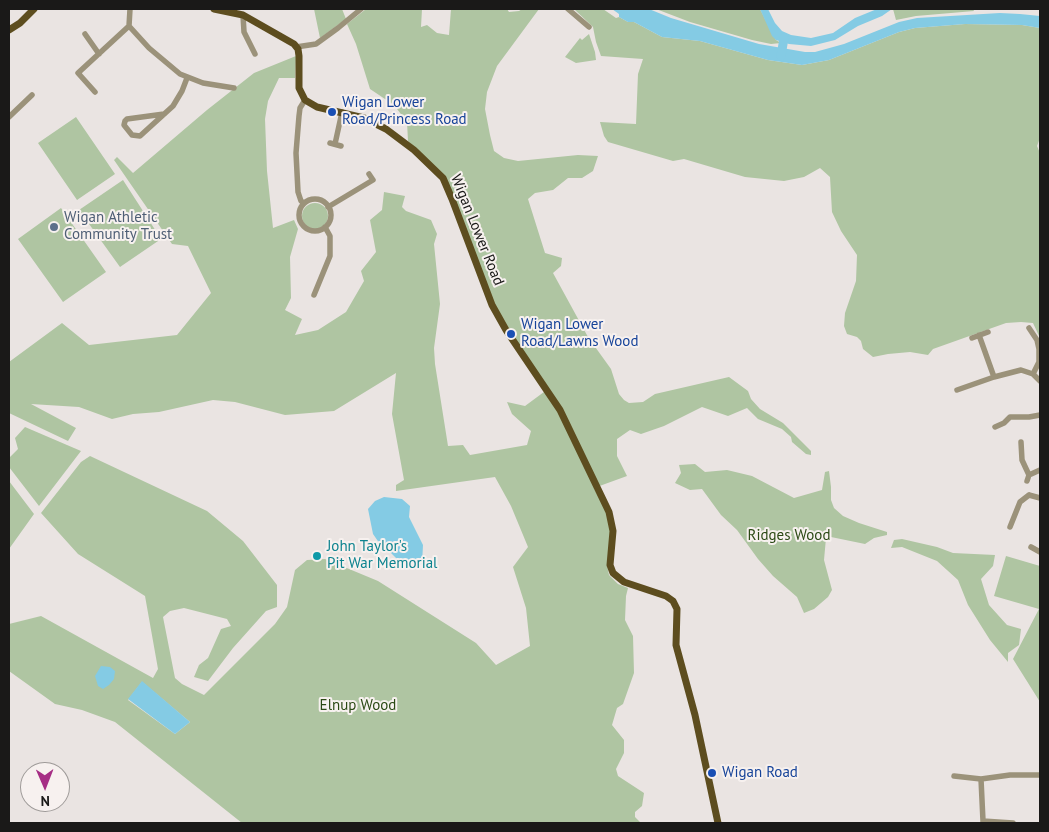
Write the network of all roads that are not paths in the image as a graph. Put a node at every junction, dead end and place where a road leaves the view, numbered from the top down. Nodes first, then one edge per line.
1 (34, 9) edge
2 (130, 9) edge
3 (214, 9) edge
4 (361, 9) edge
5 (568, 9) edge
6 (243, 15) junction
7 (130, 26) junction
8 (589, 27) dead end
9 (9, 30) edge
10 (84, 34) dead end
11 (296, 47) junction
12 (99, 54) junction
13 (255, 54) dead end
14 (187, 78) junction
15 (234, 88) dead end
16 (95, 92) dead end
17 (30, 99) dead end
18 (305, 100) junction
19 (342, 112) junction
20 (164, 114) junction
21 (9, 117) edge
22 (335, 144) dead end
23 (369, 174) dead end
24 (304, 203) junction
25 (328, 207) junction
26 (325, 227) junction
27 (314, 295) dead end
28 (1029, 328) dead end
29 (988, 332) dead end
30 (979, 335) junction
31 (972, 338) dead end
32 (1033, 374) junction
33 (994, 377) junction
34 (1040, 381) edge
35 (957, 390) dead end
36 (1040, 415) edge
37 (995, 427) dead end
38 (1021, 442) dead end
39 (1040, 470) edge
40 (1040, 498) edge
41 (1010, 527) dead end
42 (1031, 547) dead end
43 (1040, 552) edge
44 (1040, 775) edge
45 (954, 776) dead end
46 (981, 779) junction
47 (983, 822) edge
48 (718, 823) edge
49 (1013, 823) edge

1 - 9 main road
2 - 7 street
3 - 6 main road
4 - 11 street
5 - 8 street
6 - 11 main road
6 - 13 street
7 - 12 street
7 - 14 street
10 - 12 street
11 - 18 main road
12 - 16 street
14 - 15 street
14 - 20 street
17 - 21 street
18 - 19 main road, Wigan Lower Road
18 - 24 street
19 - 22 street
19 - 48 main road, Wigan Lower Road
20 - 20 street
23 - 25 street
24 - 25 street
24 - 26 street
25 - 26 street
26 - 27 street
28 - 32 street
29 - 30 street
30 - 31 street
30 - 33 street
32 - 33 street
32 - 34 street
33 - 35 street
36 - 37 street
38 - 39 street
40 - 41 street
42 - 43 street
44 - 46 street
45 - 46 street
46 - 47 street
47 - 49 street

